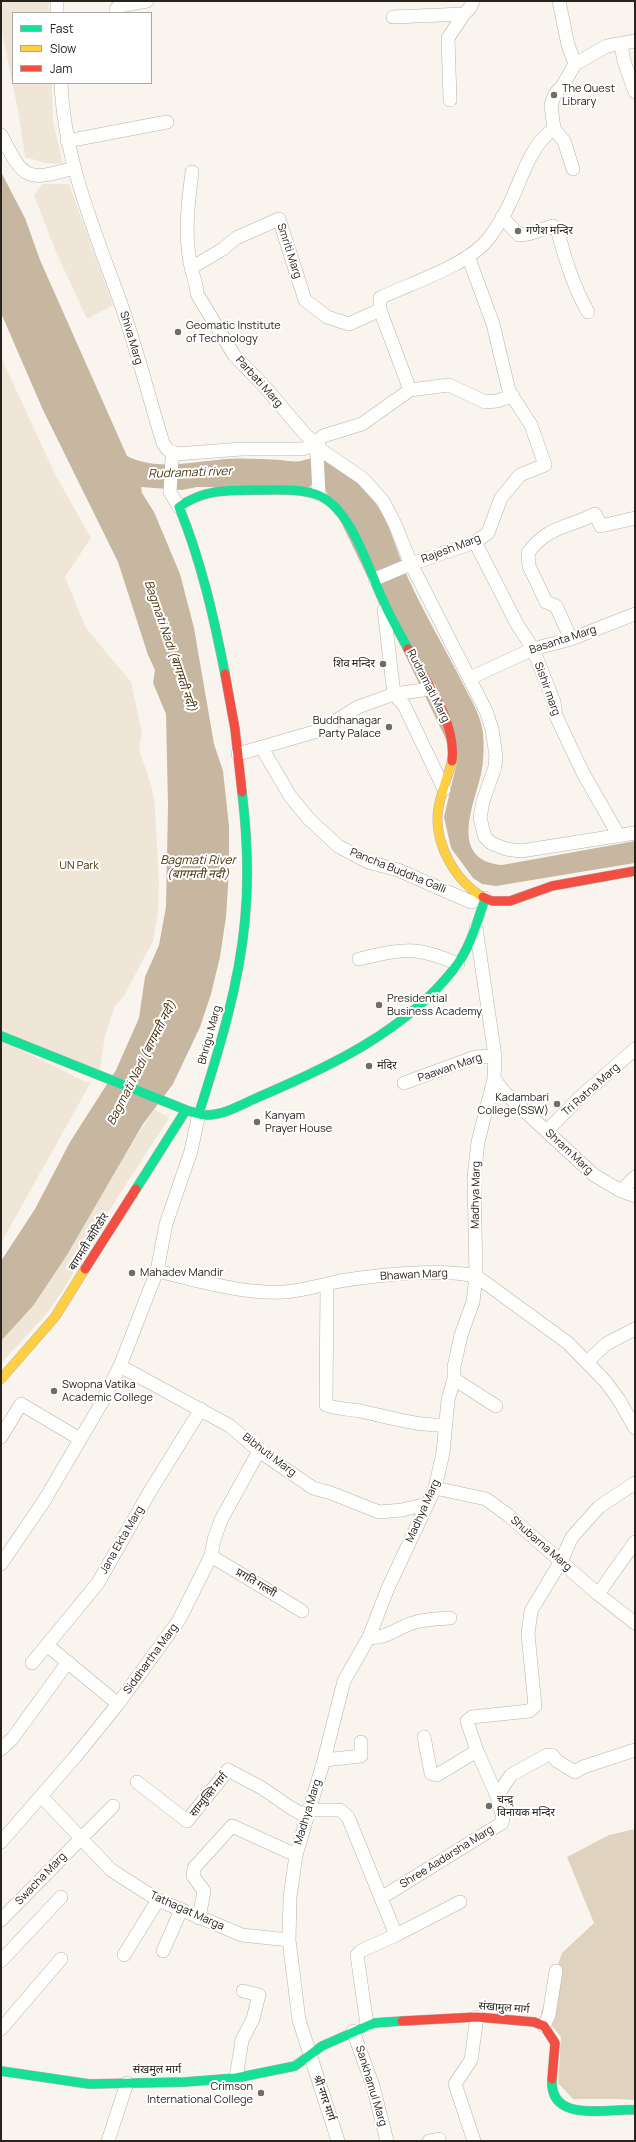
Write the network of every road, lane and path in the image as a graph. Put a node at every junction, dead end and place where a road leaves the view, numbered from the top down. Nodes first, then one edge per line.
1 (56, 1) edge
2 (147, 1) edge
3 (559, 1) edge
4 (473, 2) edge
5 (57, 12) edge
6 (116, 12) edge
7 (464, 14) junction
8 (393, 17) dead end
9 (635, 41) edge
10 (621, 45) junction
11 (575, 64) junction
12 (60, 84) edge
13 (635, 92) edge
14 (450, 100) dead end
15 (167, 122) dead end
16 (554, 129) junction
17 (1, 135) edge
18 (67, 141) junction
19 (74, 168) junction
20 (573, 169) dead end
21 (192, 172) dead end
22 (502, 217) junction
23 (468, 256) junction
24 (191, 268) junction
25 (380, 310) junction
26 (588, 312) dead end
27 (410, 390) junction
28 (513, 396) junction
29 (316, 450) junction
30 (174, 457) junction
31 (319, 490) junction
32 (179, 507) junction
33 (635, 518) edge
34 (476, 542) junction
35 (408, 565) junction
36 (377, 578) junction
37 (383, 598) junction
38 (635, 614) edge
39 (571, 639) junction
40 (533, 649) junction
41 (469, 676) junction
42 (430, 689) junction
43 (394, 694) junction
44 (262, 748) junction
45 (238, 754) junction
46 (444, 788) junction
47 (635, 833) edge
48 (619, 836) junction
49 (635, 871) edge
50 (485, 898) junction
51 (476, 928) junction
52 (359, 959) dead end
53 (458, 964) junction
54 (1, 1036) edge
55 (635, 1049) edge
56 (495, 1056) junction
57 (494, 1079) junction
58 (404, 1083) dead end
59 (193, 1112) junction
60 (547, 1131) junction
61 (635, 1177) edge
62 (621, 1191) junction
63 (635, 1196) edge
64 (157, 1271) junction
65 (476, 1276) junction
66 (327, 1284) junction
67 (635, 1329) edge
68 (587, 1362) junction
69 (120, 1366) junction
70 (1, 1379) edge
71 (454, 1379) junction
72 (496, 1406) dead end
73 (201, 1409) junction
74 (446, 1425) junction
75 (635, 1428) edge
76 (1, 1437) edge
77 (80, 1439) junction
78 (259, 1451) junction
79 (635, 1482) edge
80 (435, 1488) junction
81 (427, 1504) junction
82 (635, 1542) edge
83 (211, 1556) junction
84 (561, 1561) junction
85 (1, 1564) edge
86 (598, 1594) junction
87 (302, 1610) dead end
88 (450, 1618) dead end
89 (635, 1623) edge
90 (369, 1637) junction
91 (48, 1646) junction
92 (68, 1662) junction
93 (32, 1663) dead end
94 (118, 1704) junction
95 (424, 1737) dead end
96 (361, 1742) dead end
97 (1, 1749) edge
98 (477, 1750) junction
99 (635, 1750) edge
100 (324, 1760) junction
101 (137, 1782) dead end
102 (41, 1796) junction
103 (497, 1796) junction
104 (113, 1806) dead end
105 (307, 1812) junction
106 (81, 1838) junction
107 (1, 1842) edge
108 (296, 1855) junction
109 (61, 1897) dead end
110 (381, 1898) junction
111 (158, 1900) junction
112 (460, 1902) dead end
113 (181, 1910) junction
114 (198, 1918) junction
115 (1, 1920) edge
116 (396, 1935) junction
117 (289, 1940) junction
118 (163, 1951) dead end
119 (124, 1955) dead end
120 (61, 1959) dead end
121 (1, 1961) edge
122 (556, 1971) dead end
123 (243, 1991) dead end
124 (477, 2017) junction
125 (367, 2025) junction
126 (544, 2026) junction
127 (1, 2029) edge
128 (353, 2031) junction
129 (309, 2055) junction
130 (1, 2071) edge
131 (236, 2078) junction
132 (127, 2083) junction
133 (635, 2110) edge
134 (108, 2141) edge
135 (338, 2141) edge
136 (387, 2141) edge
137 (474, 2141) edge

1 - 5 street
2 - 6 street
3 - 11 street
4 - 7 street
7 - 8 street
7 - 14 street
9 - 10 street
10 - 11 street
10 - 13 street
11 - 16 street
12 - 18 street, Shiva Marg
15 - 18 street
16 - 20 street
16 - 22 street
17 - 19 street
18 - 19 street, Shiva Marg
19 - 30 street, Shiva Marg
21 - 24 street
22 - 23 street
22 - 26 street
23 - 25 street
23 - 28 street
24 - 25 street, Smriti Marg
24 - 29 street, Parbati Marg
25 - 27 street
27 - 28 street
27 - 29 street
28 - 34 street, Rajesh Marg
29 - 30 street
29 - 31 street
29 - 35 street, Parbati Marg
30 - 32 street
31 - 32 street
31 - 36 street, Rudramati Marg
32 - 45 street, Bhrigu Marg
33 - 39 street
34 - 35 street, Rajesh Marg
34 - 40 street, Sishir marg
35 - 36 street, Rajesh Marg
35 - 41 street, Parbati Marg
36 - 37 street, Rudramati Marg
37 - 42 street, Rudramati Marg
37 - 43 street
38 - 39 street, Basanta Marg
39 - 40 street, Basanta Marg
40 - 41 street, Basanta Marg
40 - 48 street, Sishir marg
41 - 48 street, Parbati Marg
42 - 43 street
42 - 46 street, Rudramati Marg
43 - 44 street
43 - 46 street
44 - 45 street
44 - 50 street, Pancha Buddha Galli
45 - 59 street, Bhrigu Marg
46 - 50 street, Rudramati Marg
47 - 48 street, Parbati Marg
49 - 50 street, Rudramati Marg
50 - 51 street
51 - 53 street
51 - 56 street, Madhya Marg
52 - 53 street
53 - 59 street
54 - 59 street
55 - 60 street, Tri Ratna Marg
56 - 57 street, Madhya Marg
56 - 58 street, Paawan Marg
57 - 60 street, Shram Marg
57 - 65 street, Madhya Marg
59 - 64 street
59 - 70 street, बागमती कोरिडोर
60 - 62 street, Shram Marg
61 - 62 street
62 - 63 street, Shram Marg
64 - 66 street, Bhawan Marg
64 - 69 street
65 - 66 street, Bhawan Marg
65 - 68 street, Bhawan Marg
65 - 71 street, Madhya Marg
66 - 74 street
67 - 68 street
68 - 75 street, Bhawan Marg
69 - 73 street, Bibhuti Marg
69 - 77 street
71 - 72 street
71 - 74 street, Madhya Marg
73 - 78 street, Bibhuti Marg
73 - 91 street, Jana Ekta Marg
74 - 80 street, Madhya Marg
76 - 77 street
77 - 85 street
78 - 81 street, Bibhuti Marg
78 - 83 street, Siddhartha Marg
79 - 84 street
80 - 81 street, Madhya Marg
80 - 84 street, Shubarna Marg
81 - 90 street, Madhya Marg
82 - 86 street
83 - 87 street, प्रगति गल्ली
83 - 94 street, Siddhartha Marg
84 - 86 street, Shubarna Marg
84 - 98 street
86 - 89 street, Shubarna Marg
88 - 90 street
90 - 100 street, Madhya Marg
91 - 92 street
91 - 93 street, Jana Ekta Marg
92 - 94 street
92 - 97 street
94 - 102 street, Siddhartha Marg
95 - 98 street
96 - 100 street
98 - 103 street
99 - 103 street
100 - 105 street, Madhya Marg
101 - 105 street, साम्युक्ति मार्ग
102 - 106 street, Tathagat Marga
102 - 107 street, Siddhartha Marg
103 - 110 street, Shree Aadarsha Marg
104 - 106 street, Swacha Marg
105 - 108 street, Madhya Marg
105 - 110 street
106 - 111 street, Tathagat Marga
106 - 115 street, Swacha Marg
108 - 114 street
108 - 117 street, Madhya Marg
109 - 121 street
110 - 116 street
111 - 113 street, Tathagat Marga
111 - 119 street
112 - 116 street
113 - 114 street, Tathagat Marga
113 - 118 street
114 - 117 street, Tathagat Marga
116 - 125 street
117 - 129 street, Madhya Marg
120 - 127 street
122 - 126 street
123 - 131 street
124 - 125 street, संखामुल मार्ग
124 - 126 street, संखामुल मार्ग
124 - 137 street
125 - 128 street, संखामुल मार्ग
126 - 133 street
128 - 129 street, संखामुल मार्ग
128 - 136 street, Sankhamul Marg
129 - 131 street, संखमुल मार्ग
129 - 135 street, श्री नगर मार्ग
130 - 132 street, संखमुल मार्ग
131 - 132 street, संखमुल मार्ग
132 - 134 street

